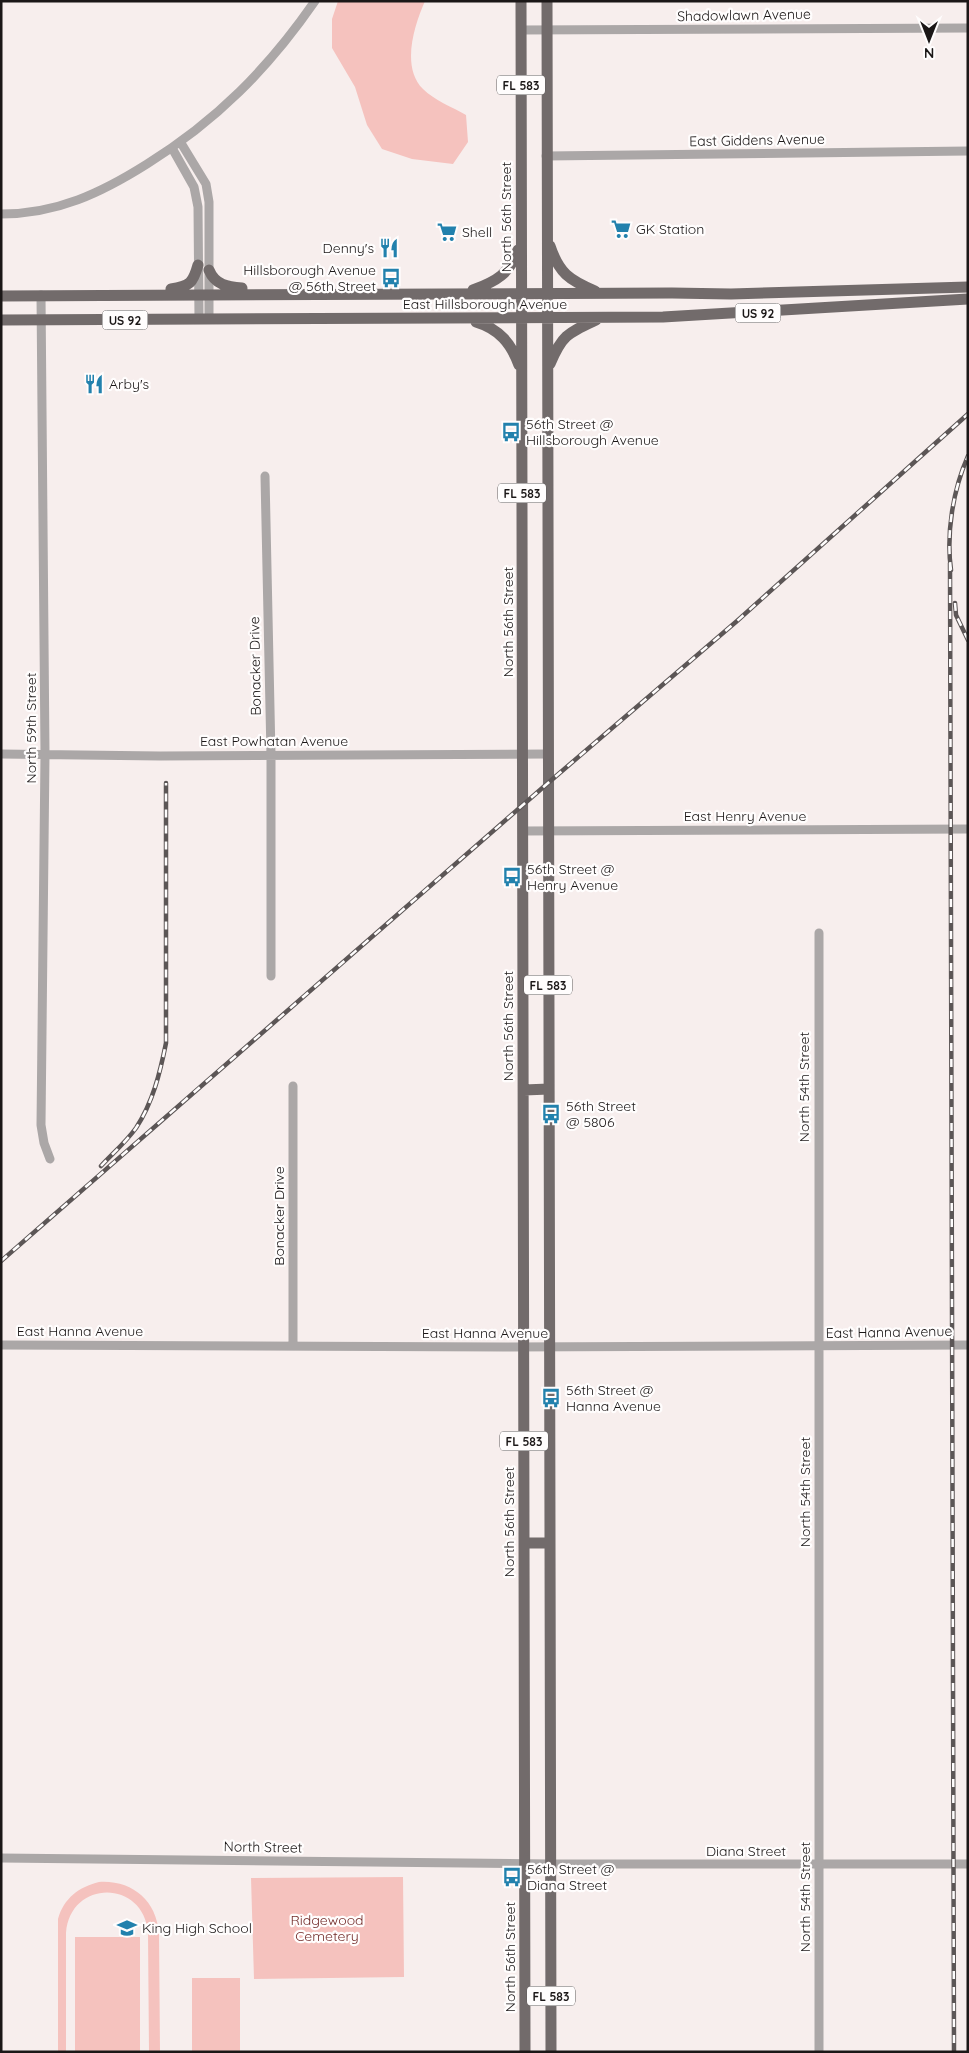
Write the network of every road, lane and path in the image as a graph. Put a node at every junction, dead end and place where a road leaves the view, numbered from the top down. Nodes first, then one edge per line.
1 (315, 1) edge
2 (521, 1) edge
3 (547, 1) edge
4 (968, 28) edge
5 (521, 30) junction
6 (547, 32) junction
7 (181, 143) junction
8 (172, 148) junction
9 (968, 151) edge
10 (546, 156) junction
11 (1, 214) edge
12 (547, 238) junction
13 (521, 243) junction
14 (204, 268) junction
15 (968, 287) edge
16 (521, 293) junction
17 (601, 293) junction
18 (276, 294) junction
19 (465, 294) junction
20 (547, 294) junction
21 (145, 295) junction
22 (204, 295) junction
23 (1, 296) edge
24 (41, 296) junction
25 (968, 299) edge
26 (547, 318) junction
27 (600, 318) junction
28 (204, 319) junction
29 (467, 319) junction
30 (522, 319) junction
31 (1, 320) edge
32 (42, 320) junction
33 (547, 370) junction
34 (522, 373) junction
35 (265, 476) dead end
36 (1, 754) edge
37 (45, 754) junction
38 (271, 754) junction
39 (523, 754) junction
40 (547, 754) junction
41 (968, 829) edge
42 (523, 831) junction
43 (548, 831) junction
44 (819, 933) dead end
45 (271, 976) dead end
46 (293, 1086) dead end
47 (549, 1089) junction
48 (524, 1090) junction
49 (50, 1159) dead end
50 (1, 1345) edge
51 (293, 1346) junction
52 (968, 1346) edge
53 (524, 1347) junction
54 (549, 1347) junction
55 (818, 1347) junction
56 (524, 1543) junction
57 (550, 1543) junction
58 (1, 1858) edge
59 (525, 1864) junction
60 (551, 1864) junction
61 (968, 1864) edge
62 (818, 1865) junction
63 (525, 2052) edge
64 (551, 2052) edge
65 (819, 2052) edge

1 - 7 street
2 - 5 main road, North 56th Street / FL 583
3 - 6 main road, FL 583
4 - 6 street, Shadowlawn Avenue
5 - 6 street, Shadowlawn Avenue
5 - 13 main road, North 56th Street / FL 583
6 - 10 main road, FL 583
7 - 8 street
7 - 14 street
8 - 11 street
8 - 14 street
9 - 10 street, East Giddens Avenue
10 - 12 main road, FL 583
12 - 17 main road
12 - 20 main road, FL 583
13 - 16 main road, North 56th Street / FL 583
13 - 19 main road
14 - 18 main road
14 - 21 main road
14 - 22 street
15 - 17 main road, East Hillsborough Avenue / US 92
16 - 19 main road, East Hillsborough Avenue / US 92
16 - 20 main road, East Hillsborough Avenue / US 92
16 - 30 main road, North 56th Street / FL 583
17 - 20 main road, East Hillsborough Avenue / US 92
18 - 19 main road, East Hillsborough Avenue / US 92
18 - 22 main road, East Hillsborough Avenue / US 92
20 - 26 main road, FL 583
21 - 22 main road, East Hillsborough Avenue / US 92
21 - 24 main road, East Hillsborough Avenue / US 92
22 - 28 street
23 - 24 main road, East Hillsborough Avenue / US 92
24 - 32 street, North 59th Street
25 - 27 main road, East Hillsborough Avenue / US 92
26 - 27 main road, East Hillsborough Avenue / US 92
26 - 30 main road, East Hillsborough Avenue / US 92
26 - 33 main road, FL 583
27 - 33 main road
28 - 29 main road, East Hillsborough Avenue / US 92
28 - 32 main road, East Hillsborough Avenue / US 92
29 - 30 main road, East Hillsborough Avenue / US 92
29 - 34 main road
30 - 34 main road, North 56th Street / FL 583
31 - 32 main road, East Hillsborough Avenue / US 92
32 - 37 street, North 59th Street
33 - 40 main road, FL 583
34 - 39 main road, North 56th Street / FL 583
35 - 38 street, Bonacker Drive
36 - 37 street, East Powhatan Avenue
37 - 38 street, East Powhatan Avenue
37 - 49 street, North 59th Street
38 - 39 street, East Powhatan Avenue
38 - 45 street, Bonacker Drive
39 - 40 street, East Powhatan Avenue
39 - 42 main road, North 56th Street / FL 583
40 - 43 main road, FL 583
41 - 43 street, East Henry Avenue
42 - 43 street, East Henry Avenue
42 - 48 main road, North 56th Street / FL 583
43 - 47 main road, FL 583
44 - 55 street, North 54th Street
46 - 51 street, Bonacker Drive
47 - 48 main road
47 - 54 main road, FL 583
48 - 53 main road, North 56th Street / FL 583
50 - 51 street, East Hanna Avenue
51 - 53 street, East Hanna Avenue
52 - 55 street, East Hanna Avenue
53 - 54 street, East Hanna Avenue
53 - 56 main road, North 56th Street / FL 583
54 - 55 street, East Hanna Avenue
54 - 57 main road, FL 583
55 - 62 street, North 54th Street
56 - 57 main road
56 - 59 main road, North 56th Street / FL 583
57 - 60 main road, FL 583
58 - 59 street, North Street
59 - 60 street, Diana Street
59 - 63 main road, North 56th Street / FL 583
60 - 62 street, Diana Street
60 - 64 main road, FL 583
61 - 62 street, Diana Street
62 - 65 street, North 54th Street

